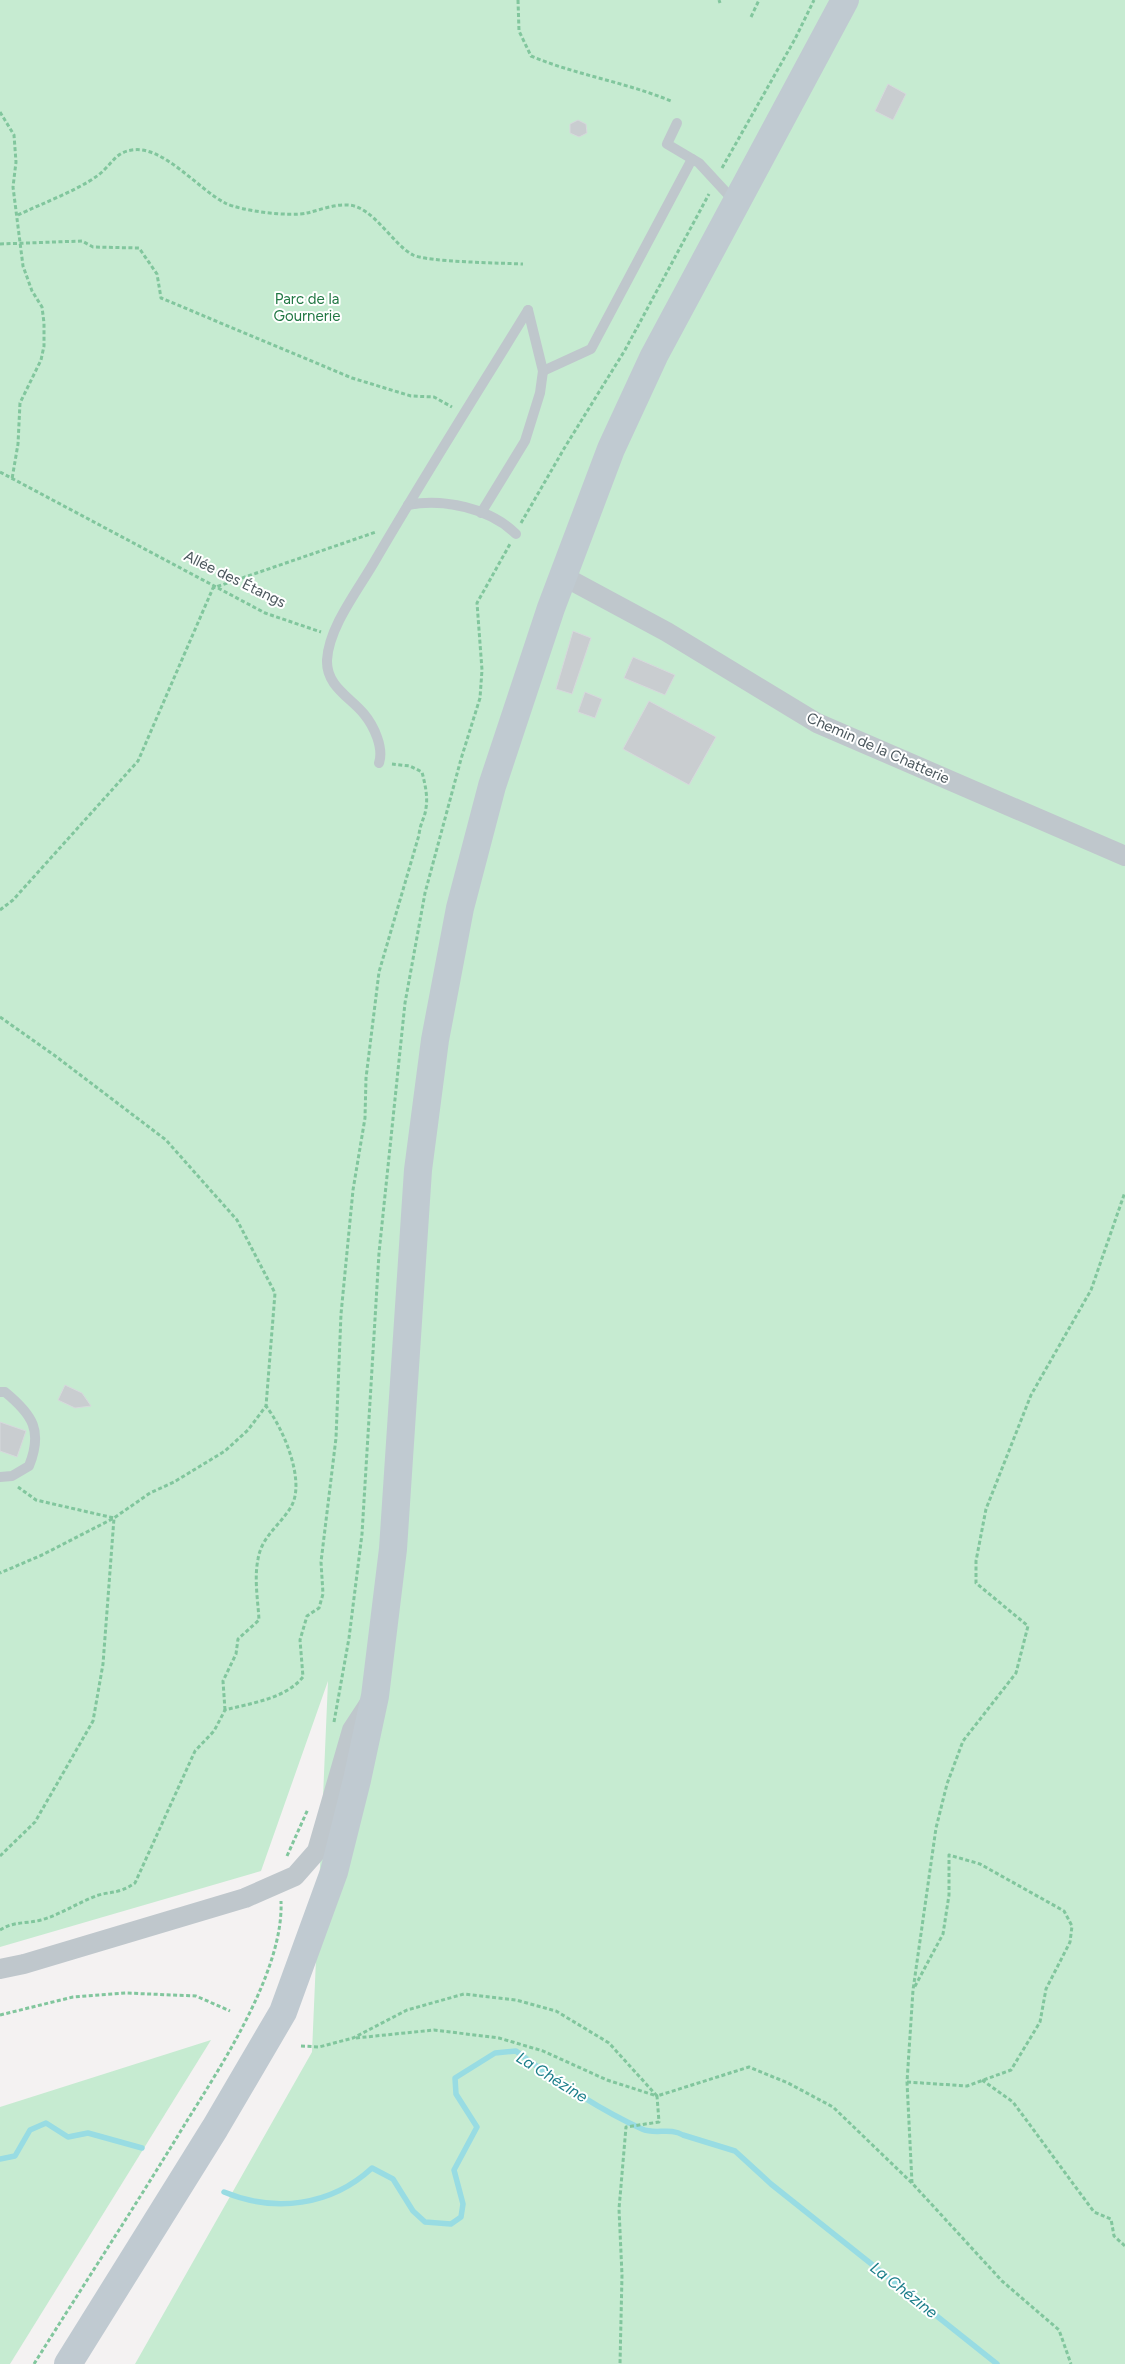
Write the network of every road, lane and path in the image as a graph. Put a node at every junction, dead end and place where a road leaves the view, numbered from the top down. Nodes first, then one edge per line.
1 (518, 0) edge
2 (759, 0) edge
3 (814, 0) edge
4 (845, 0) edge
5 (750, 17) dead end
6 (671, 101) dead end
7 (0, 112) edge
8 (677, 123) dead end
9 (692, 159) junction
10 (715, 181) junction
11 (736, 204) junction
12 (18, 215) junction
13 (21, 242) junction
14 (0, 244) edge
15 (523, 264) dead end
16 (543, 371) junction
17 (464, 414) junction
18 (0, 472) edge
19 (12, 479) junction
20 (408, 505) junction
21 (482, 513) junction
22 (396, 525) junction
23 (516, 534) junction
24 (563, 576) junction
25 (213, 588) junction
26 (331, 636) junction
27 (379, 763) joint
28 (1125, 856) edge
29 (0, 910) edge
30 (0, 1017) edge
31 (1125, 1192) edge
32 (0, 1392) edge
33 (266, 1406) junction
34 (1, 1477) edge
35 (114, 1518) junction
36 (0, 1573) edge
37 (375, 1696) junction
38 (225, 1710) junction
39 (332, 1732) dead end
40 (309, 1806) dead end
41 (0, 1856) edge
42 (281, 1883) junction
43 (0, 1930) edge
44 (0, 1969) edge
45 (913, 1990) junction
46 (230, 2011) dead end
47 (0, 2015) edge
48 (353, 2038) junction
49 (302, 2046) dead end
50 (982, 2080) junction
51 (906, 2082) junction
52 (657, 2096) junction
53 (912, 2183) junction
54 (1125, 2246) edge
55 (34, 2364) edge
56 (68, 2364) edge
57 (620, 2364) edge
58 (1071, 2364) edge

1 - 6 path
2 - 5 path
3 - 10 path
4 - 11 main road
7 - 12 path
8 - 9 lane
9 - 10 lane
9 - 16 lane
10 - 11 lane
10 - 23 path
11 - 24 main road
12 - 13 path
12 - 15 path
13 - 14 path
13 - 17 path
13 - 19 path
16 - 17 lane
16 - 21 lane
17 - 20 lane
18 - 19 path, Allée des Étangs
19 - 25 path, Allée des Étangs
20 - 21 lane
20 - 22 lane
21 - 23 lane
22 - 25 path
22 - 26 lane
23 - 39 path
24 - 28 street, Chemin de la Chatterie
24 - 37 main road
25 - 26 path, Allée des Étangs
25 - 29 path
26 - 27 lane
27 - 38 path
30 - 33 path
31 - 45 path
32 - 34 lane
33 - 35 path
33 - 38 path
34 - 35 path
35 - 36 path
35 - 41 path
37 - 42 street
37 - 56 main road
38 - 43 path
40 - 42 path
42 - 44 street
42 - 55 path
45 - 50 path
45 - 51 path
46 - 47 path
48 - 49 path
48 - 52 path
48 - 52 path
50 - 51 path
50 - 54 path
51 - 53 path
52 - 53 path
52 - 57 path
53 - 58 path

